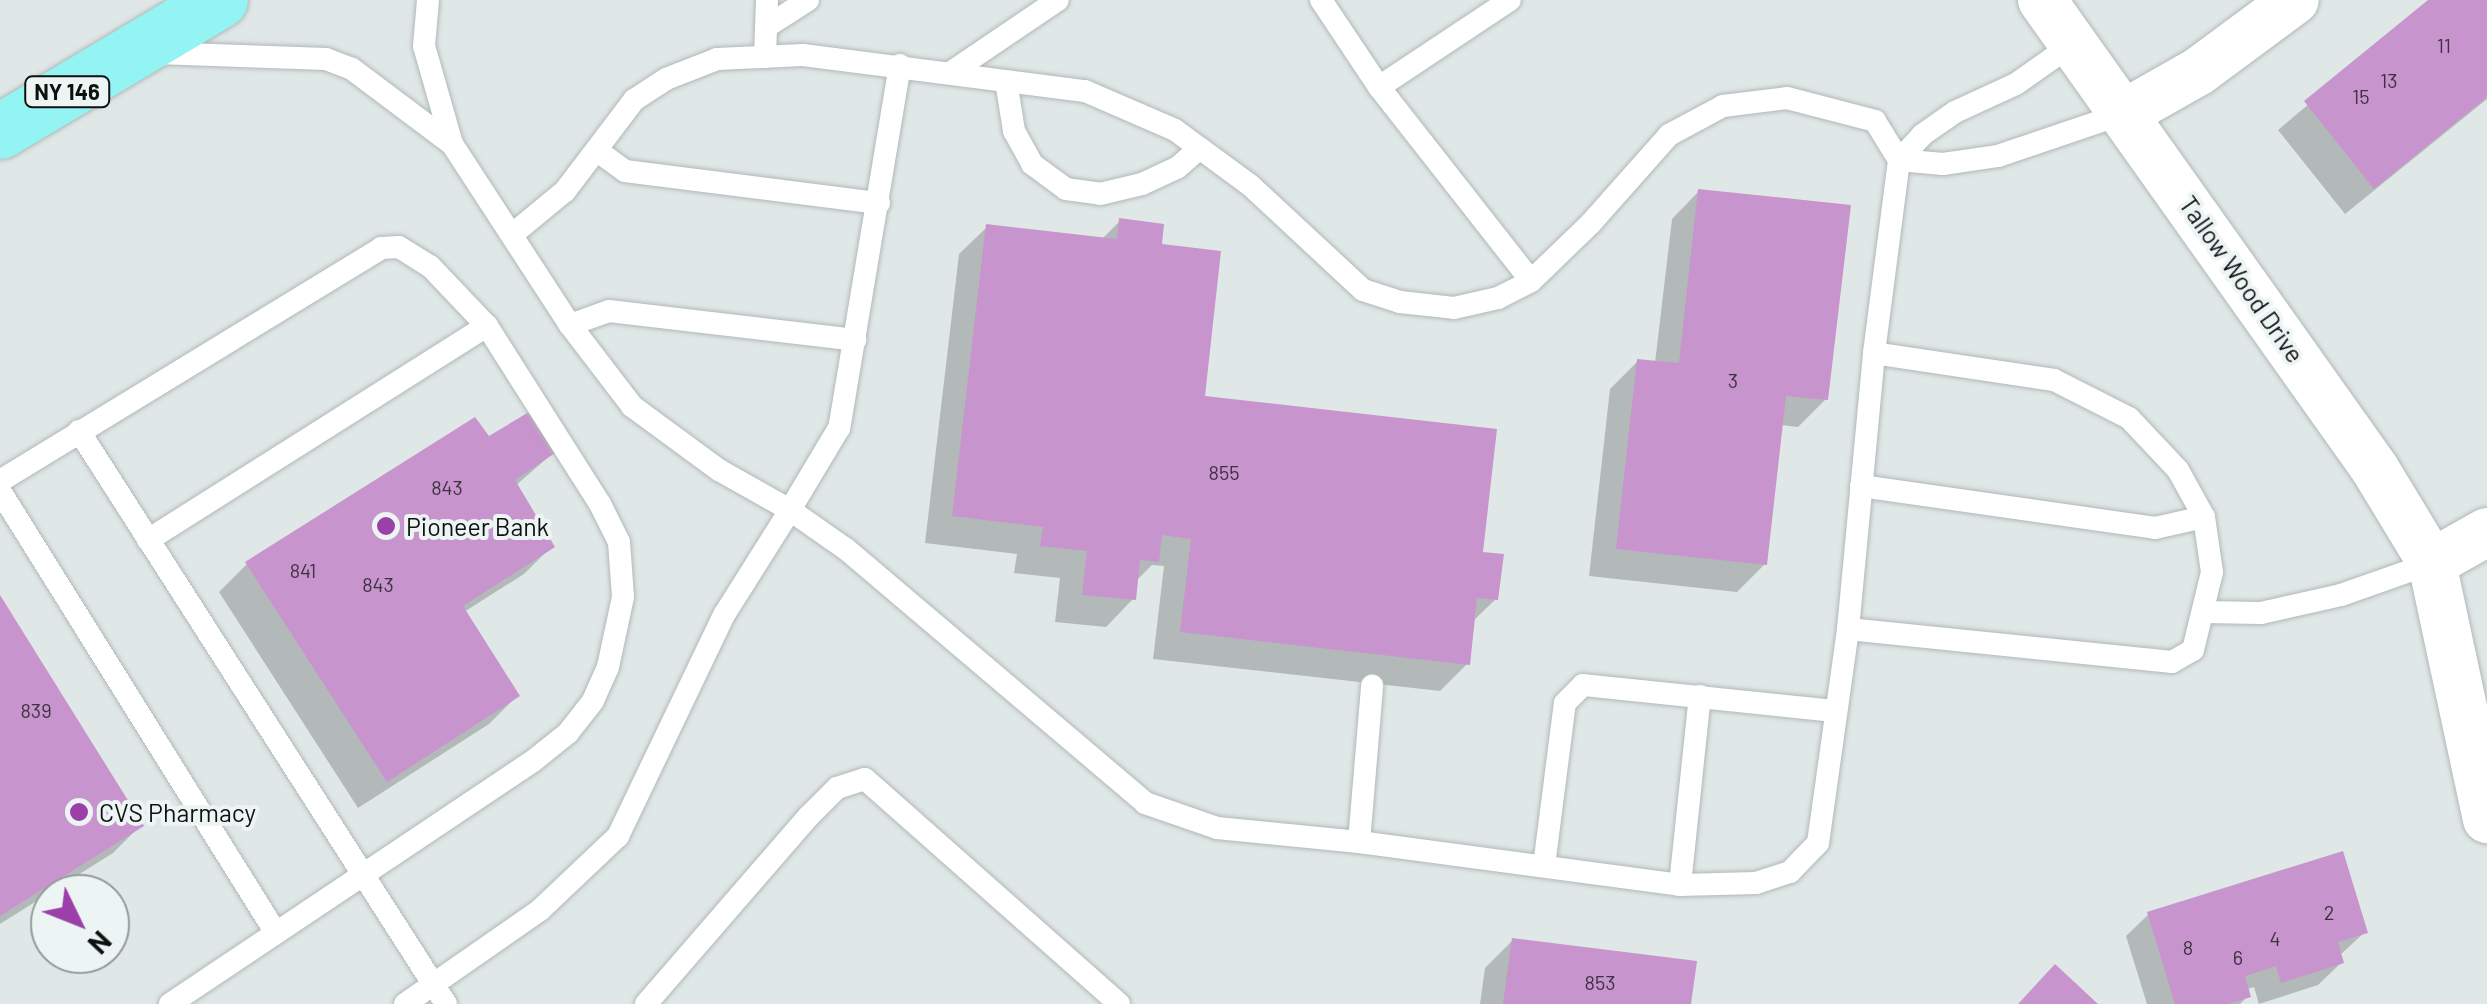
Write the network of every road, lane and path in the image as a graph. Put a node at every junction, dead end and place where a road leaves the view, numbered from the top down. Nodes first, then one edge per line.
1 (220, 0) edge
2 (428, 0) edge
3 (767, 0) edge
4 (808, 0) edge
5 (1058, 0) edge
6 (1321, 0) edge
7 (1510, 0) edge
8 (2042, 0) edge
9 (2295, 0) edge
10 (766, 27) junction
11 (2074, 43) junction
12 (134, 52) junction
13 (765, 57) junction
14 (900, 65) junction
15 (950, 73) junction
16 (1006, 80) junction
17 (1379, 87) junction
18 (2125, 112) junction
19 (0, 131) edge
20 (452, 144) junction
21 (1200, 148) junction
22 (599, 152) junction
23 (1899, 160) junction
24 (879, 204) junction
25 (514, 233) junction
26 (1530, 281) junction
27 (570, 325) junction
28 (487, 326) junction
29 (855, 340) junction
30 (1874, 352) junction
31 (79, 431) junction
32 (0, 481) edge
33 (1861, 486) junction
34 (0, 491) edge
35 (790, 510) junction
36 (2204, 518) junction
37 (2487, 532) edge
38 (148, 540) junction
39 (2432, 564) junction
40 (2206, 612) junction
41 (1848, 629) junction
42 (1372, 686) dead end
43 (1700, 696) junction
44 (1836, 711) junction
45 (2487, 819) edge
46 (1359, 842) junction
47 (1544, 866) junction
48 (363, 876) junction
49 (1680, 885) junction
50 (276, 933) junction
51 (439, 994) edge
52 (170, 1004) edge
53 (405, 1004) edge
54 (646, 1004) edge
55 (1119, 1004) edge

1 - 12 main road, NY 146
2 - 20 lane
3 - 10 lane
4 - 10 lane
5 - 15 lane
6 - 17 lane
7 - 17 lane
8 - 11 street, Tallow Wood Drive
9 - 18 street
10 - 13 lane
11 - 18 street, Tallow Wood Drive
11 - 23 lane
12 - 19 main road, NY 146
12 - 20 lane
13 - 14 lane
13 - 22 lane
14 - 15 lane
14 - 24 lane
15 - 16 lane
16 - 21 lane
16 - 21 lane
17 - 26 lane
18 - 23 lane
18 - 39 street, Tallow Wood Drive
20 - 25 lane
21 - 26 lane
22 - 24 lane
22 - 25 lane
23 - 26 lane
23 - 30 lane
24 - 29 lane
25 - 27 lane
27 - 29 lane
27 - 35 lane
28 - 31 lane
28 - 38 lane
28 - 48 lane
29 - 35 lane
30 - 33 lane
30 - 36 lane
31 - 32 lane
31 - 38 lane
33 - 36 lane
33 - 41 lane
34 - 50 lane
35 - 46 lane
35 - 51 lane
36 - 40 lane
37 - 39 street
38 - 48 lane
39 - 40 lane
39 - 45 street, Tallow Wood Drive
40 - 41 lane
41 - 44 lane
42 - 46 lane
43 - 44 lane
43 - 47 lane
43 - 49 lane
44 - 49 lane
46 - 47 lane
47 - 49 lane
48 - 50 lane
48 - 51 lane
50 - 52 lane
51 - 53 lane
54 - 55 lane

